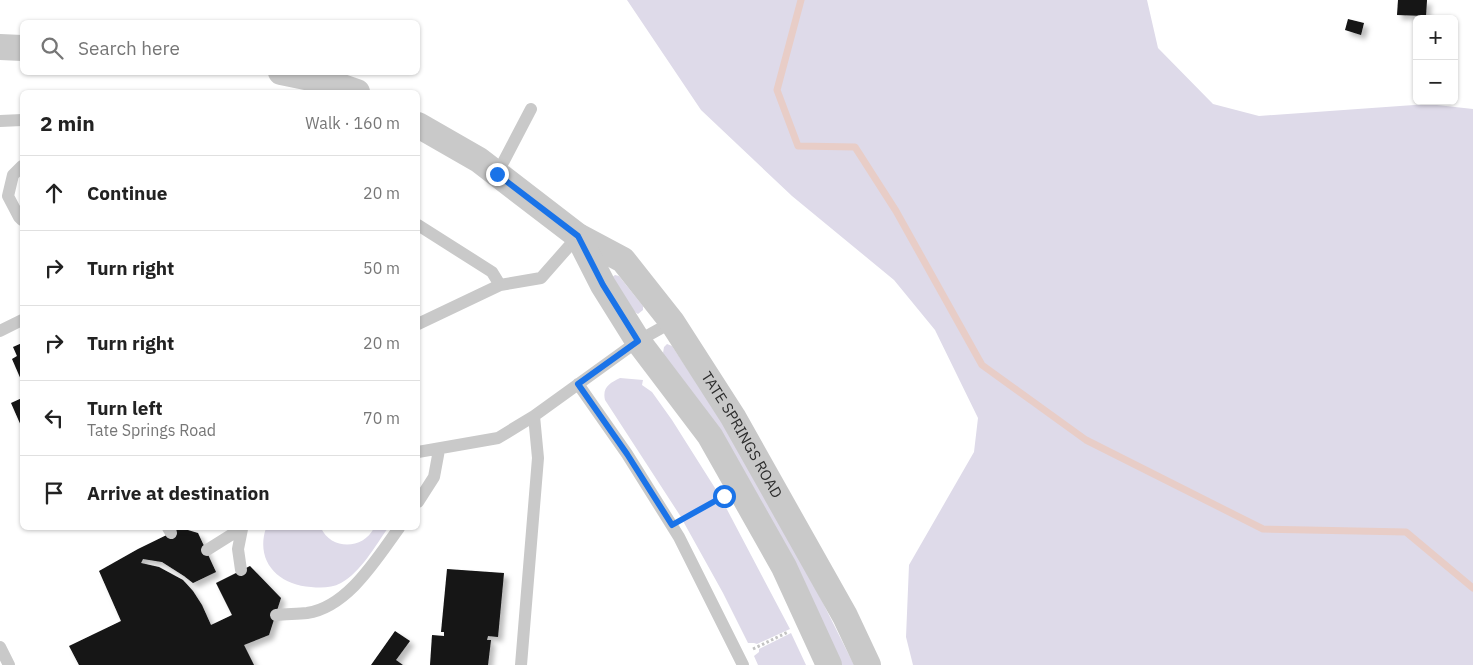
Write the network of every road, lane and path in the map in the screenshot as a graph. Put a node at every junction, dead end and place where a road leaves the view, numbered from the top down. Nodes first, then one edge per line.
1 (0, 47) edge
2 (20, 48) edge
3 (296, 75) edge
4 (351, 90) edge
5 (531, 109) dead end
6 (20, 120) edge
7 (0, 121) edge
8 (420, 126) edge
9 (20, 168) edge
10 (497, 174) junction
11 (20, 217) edge
12 (420, 226) edge
13 (578, 236) junction
14 (500, 285) junction
15 (20, 321) edge
16 (672, 322) junction
17 (420, 323) edge
18 (0, 331) edge
19 (638, 341) junction
20 (578, 384) junction
21 (534, 416) junction
22 (439, 450) junction
23 (420, 452) edge
24 (724, 496) dead end
25 (420, 499) edge
26 (672, 525) junction
27 (239, 530) edge
28 (242, 530) edge
29 (398, 530) edge
30 (207, 550) dead end
31 (241, 570) dead end
32 (276, 614) dead end
33 (793, 630) dead end
34 (0, 647) edge
35 (751, 650) dead end
36 (9, 665) edge
37 (521, 665) edge
38 (742, 665) edge
39 (829, 665) edge
40 (868, 665) edge

1 - 2 street
3 - 4 street
5 - 10 lane
6 - 7 lane
8 - 10 street, TATE SPRINGS ROAD
9 - 11 lane
10 - 13 street, TATE SPRINGS ROAD
12 - 14 lane
13 - 14 lane
13 - 16 street, TATE SPRINGS ROAD
13 - 19 street, TATE SPRINGS ROAD
14 - 17 lane
15 - 18 lane
16 - 19 lane
16 - 40 street, TATE SPRINGS ROAD
19 - 20 lane
19 - 39 street, TATE SPRINGS ROAD
20 - 21 lane
20 - 26 lane
21 - 22 lane
21 - 37 lane
22 - 23 lane
22 - 25 lane
24 - 26 path
26 - 38 lane
27 - 30 lane
28 - 31 lane
29 - 32 lane
33 - 35 path
34 - 36 lane

